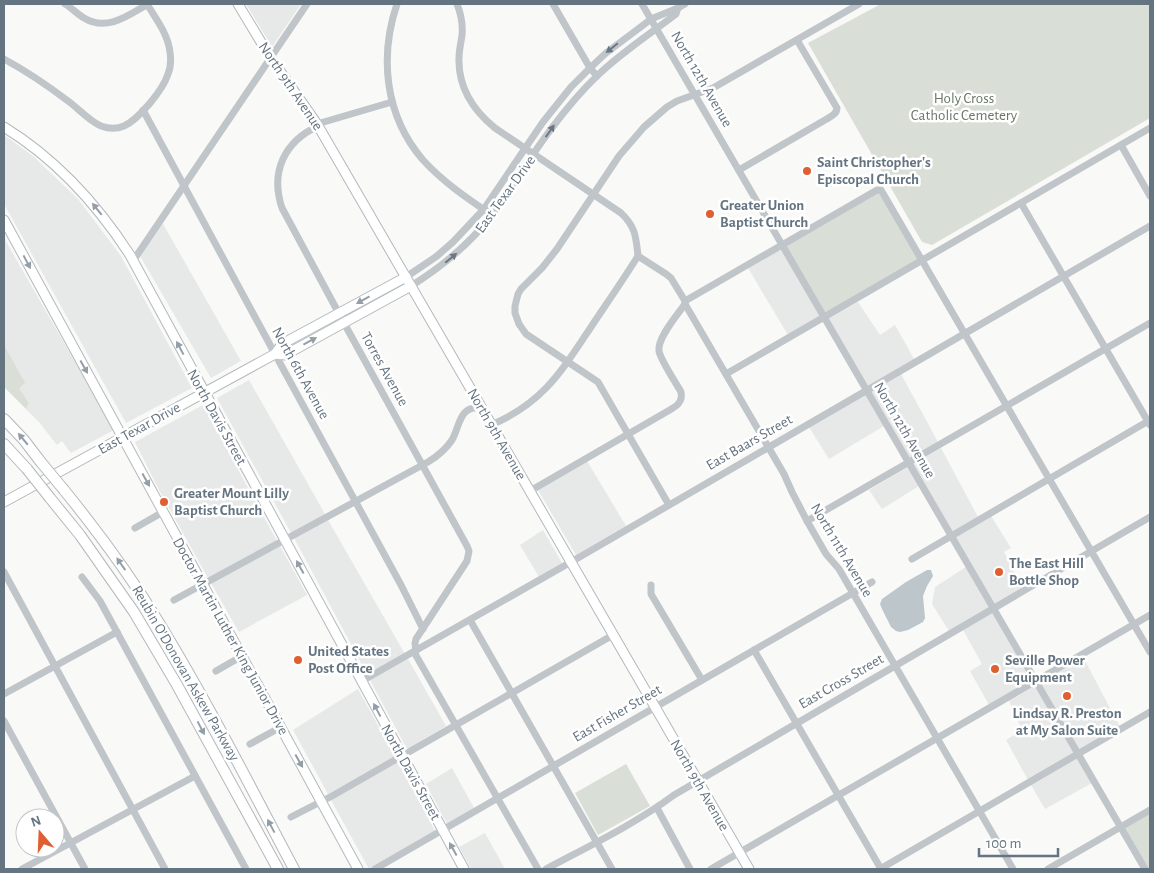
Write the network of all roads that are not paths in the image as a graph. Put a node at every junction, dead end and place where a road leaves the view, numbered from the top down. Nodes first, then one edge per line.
1 (65, 4) edge
2 (148, 4) edge
3 (238, 4) edge
4 (307, 4) edge
5 (398, 4) edge
6 (457, 4) edge
7 (553, 4) edge
8 (642, 4) edge
9 (685, 4) edge
10 (859, 4) edge
11 (678, 8) junction
12 (651, 19) junction
13 (657, 29) junction
14 (797, 40) junction
15 (270, 57) junction
16 (4, 59) edge
17 (590, 68) junction
18 (597, 76) junction
19 (695, 94) junction
20 (392, 102) junction
21 (143, 110) junction
22 (317, 125) junction
23 (4, 127) edge
24 (1150, 128) edge
25 (1121, 145) junction
26 (525, 148) junction
27 (534, 154) junction
28 (739, 170) junction
29 (183, 186) junction
30 (593, 194) junction
31 (1150, 196) edge
32 (1021, 203) junction
33 (484, 209) junction
34 (492, 215) junction
35 (4, 220) edge
36 (1150, 226) edge
37 (7, 233) edge
38 (782, 245) junction
39 (638, 256) junction
40 (922, 260) junction
41 (133, 261) junction
42 (1064, 276) junction
43 (406, 277) junction
44 (411, 286) junction
45 (685, 302) junction
46 (339, 314) junction
47 (824, 317) junction
48 (344, 323) junction
49 (1150, 323) edge
50 (965, 333) junction
51 (1106, 349) junction
52 (275, 354) junction
53 (568, 362) junction
54 (726, 374) junction
55 (867, 390) junction
56 (204, 393) junction
57 (1007, 406) junction
58 (481, 408) junction
59 (4, 419) edge
60 (1150, 422) edge
61 (491, 425) junction
62 (628, 434) junction
63 (122, 437) junction
64 (4, 444) edge
65 (768, 447) junction
66 (909, 463) junction
67 (422, 466) junction
68 (1049, 479) junction
69 (530, 491) junction
70 (4, 502) edge
71 (356, 502) junction
72 (669, 505) junction
73 (163, 512) junction
74 (1150, 518) edge
75 (807, 521) junction
76 (135, 528) dead end
77 (951, 536) junction
78 (284, 540) junction
79 (1092, 551) junction
80 (912, 559) dead end
81 (571, 562) junction
82 (4, 572) edge
83 (82, 577) dead end
84 (872, 582) dead end
85 (203, 584) junction
86 (651, 585) dead end
87 (852, 593) junction
88 (174, 600) dead end
89 (994, 609) junction
90 (1150, 615) edge
91 (470, 620) junction
92 (1134, 624) junction
93 (423, 629) junction
94 (117, 632) junction
95 (613, 635) junction
96 (754, 650) junction
97 (415, 651) junction
98 (1150, 652) edge
99 (242, 656) junction
100 (54, 666) junction
101 (895, 666) junction
102 (216, 671) dead end
103 (702, 680) junction
104 (362, 681) junction
105 (1036, 681) junction
106 (512, 692) junction
107 (4, 694) edge
108 (655, 707) junction
109 (1150, 712) edge
110 (4, 721) edge
111 (796, 723) junction
112 (455, 725) junction
113 (281, 727) junction
114 (937, 738) junction
115 (250, 744) dead end
116 (1078, 754) junction
117 (402, 756) junction
118 (554, 766) junction
119 (195, 776) junction
120 (698, 782) junction
121 (838, 796) junction
122 (497, 798) junction
123 (321, 801) junction
124 (657, 808) junction
125 (133, 810) junction
126 (1150, 810) edge
127 (980, 812) junction
128 (291, 817) dead end
129 (1120, 827) junction
130 (443, 830) junction
131 (597, 842) junction
132 (70, 843) junction
133 (740, 853) junction
134 (22, 869) edge
135 (85, 869) edge
136 (165, 869) edge
137 (246, 869) edge
138 (278, 869) edge
139 (294, 869) edge
140 (358, 869) edge
141 (376, 869) edge
142 (464, 869) edge
143 (538, 869) edge
144 (546, 869) edge
145 (612, 869) edge
146 (690, 869) edge
147 (711, 869) edge
148 (749, 869) edge
149 (880, 869) edge
150 (1013, 869) edge
151 (1048, 869) edge
152 (1145, 869) edge

1 - 2 street
2 - 21 street
3 - 15 main road, North 9th Avenue
4 - 15 street
5 - 20 street
6 - 26 street
7 - 17 street
8 - 12 street, North 12th Avenue
9 - 11 street
10 - 14 street
11 - 12 street, East Texar Drive
11 - 13 street, East Texar Drive
12 - 13 street, North 12th Avenue
12 -> 17 street, East Texar Drive
13 - 18 street, East Texar Drive
13 - 19 street, North 12th Avenue
14 - 19 street
14 - 28 street
15 - 22 main road, North 9th Avenue
15 - 29 street
16 - 21 street
17 - 18 street
17 - 26 street, East Texar Drive
27 -> 18 street, East Texar Drive
19 - 28 street, North 12th Avenue
19 - 30 street
20 - 22 street, Torres Avenue
20 - 33 street
21 - 29 street, North 6th Avenue
22 - 43 main road, North 9th Avenue
22 - 46 street, Torres Avenue
41 -> 23 main road, North Davis Street
24 - 25 street
25 - 31 street
25 - 32 street
26 - 27 street
26 - 33 street, East Texar Drive
27 - 30 street
27 - 34 street, East Texar Drive
28 - 38 street, North 12th Avenue
29 - 41 street
29 - 52 street, North 6th Avenue
30 - 39 street
30 - 53 street
32 - 40 street
32 - 42 street
33 - 34 street
33 - 43 street, East Texar Drive
44 -> 34 street, East Texar Drive
35 - 37 main road, Doctor Martin Luther King Junior Drive
36 - 42 street, East Baars Street
37 -> 63 main road, Doctor Martin Luther King Junior Drive
38 - 40 street
38 - 45 street
38 - 47 street, North 12th Avenue
39 - 45 street, North 11th Avenue
39 - 53 street
40 - 47 street
40 - 50 street
56 -> 41 main road, North Davis Street
42 - 50 street, East Baars Street
42 - 51 street
43 - 44 main road, North 9th Avenue
43 -> 46 main road, East Texar Drive
44 - 48 main road, East Texar Drive
44 - 58 main road, North 9th Avenue
45 - 54 street, North 11th Avenue
45 - 62 street
46 - 48 street, Torres Avenue
46 - 52 main road, East Texar Drive
47 - 54 street
47 - 55 street, North 12th Avenue
52 -> 48 main road, East Texar Drive
48 - 67 street, Torres Avenue
49 - 51 street
50 - 55 street, East Baars Street
50 - 57 street
51 - 57 street
51 - 60 street
52 - 56 main road, East Texar Drive
52 - 71 street, North 6th Avenue
53 - 61 street
53 - 62 street
54 - 65 street, North 11th Avenue
55 - 65 street, East Baars Street
55 - 66 street, North 12th Avenue
56 - 63 main road, East Texar Drive
56 - 78 main road, North Davis Street
57 - 66 street
57 - 68 street
58 - 61 main road, North 9th Avenue
58 - 67 street
139 -> 59 highway, Reubin O'Donovan Askew Parkway, bridge
60 - 68 street
61 - 69 main road, North 9th Avenue
62 - 69 street
62 - 72 street
63 - 70 main road, East Texar Drive
63 -> 73 main road, Doctor Martin Luther King Junior Drive
64 -> 138 highway, Reubin O'Donovan Askew Parkway, bridge
65 - 72 street, East Baars Street
65 - 75 street, North 11th Avenue
66 - 75 street
66 - 77 street, North 12th Avenue
67 - 71 street
67 - 93 street, Torres Avenue
68 - 77 street
68 - 79 street
69 - 81 main road, North 9th Avenue
71 - 78 street
71 - 93 street, North 6th Avenue
72 - 81 street, East Baars Street
73 - 76 street
73 - 85 main road, Doctor Martin Luther King Junior Drive
74 - 79 street, East Cross Street
75 - 87 street, North 11th Avenue
77 - 80 street
77 - 89 street, North 12th Avenue
78 - 85 street
104 -> 78 main road, North Davis Street
79 - 89 street, East Cross Street
79 - 92 street
81 - 91 street, East Baars Street
81 - 95 main road, North 9th Avenue
82 - 100 street
83 - 94 street
84 - 87 street, East Fisher Street
85 - 88 street
85 - 99 main road, Doctor Martin Luther King Junior Drive
86 - 103 street
87 - 96 street, East Fisher Street
87 - 101 street, North 11th Avenue
89 - 101 street, East Cross Street
89 - 105 street, North 12th Avenue
90 - 92 street
91 - 97 street, East Baars Street
91 - 106 street
92 - 98 street
92 - 105 street
93 - 97 street
94 - 100 street
94 - 119 street
95 - 106 street
95 - 108 main road, North 9th Avenue
96 - 103 street, East Fisher Street
96 - 111 street
97 - 104 street, East Baars Street
97 - 112 street
99 - 102 street
99 - 113 main road, Doctor Martin Luther King Junior Drive
100 - 107 street
100 - 125 street
101 - 111 street, East Cross Street
101 - 114 street, North 11th Avenue
103 - 108 street, East Fisher Street
117 -> 104 main road, North Davis Street
105 - 114 street
105 - 116 street, North 12th Avenue
106 - 112 street
106 - 118 street
108 - 118 street, East Fisher Street
108 - 120 main road, North 9th Avenue
109 - 116 street
110 - 132 street
111 - 120 street, East Cross Street
111 - 121 street
112 - 117 street
112 - 122 street
113 - 115 street
113 -> 123 main road, Doctor Martin Luther King Junior Drive
114 - 121 street
114 - 127 street, North 11th Avenue
116 - 127 street
116 - 129 street, North 12th Avenue
117 - 123 street
117 - 130 main road, North Davis Street
118 - 122 street, East Fisher Street
118 - 131 street
119 - 125 street
119 - 137 street
120 - 124 street, East Cross Street
120 - 133 main road, North 9th Avenue
121 - 133 street
121 - 149 street
122 - 130 street, East Fisher Street
122 - 143 street
123 - 128 street
123 - 140 main road, Doctor Martin Luther King Junior Drive
124 - 131 street, East Cross Street
124 - 146 street
125 - 132 street
125 - 136 street
126 - 129 street
127 - 149 street
127 - 150 street, North 11th Avenue
129 - 151 street
129 - 152 street, North 12th Avenue
130 - 141 street, East Fisher Street
142 -> 130 main road, North Davis Street
131 - 144 street, East Cross Street
131 - 145 street
132 - 134 street
132 - 135 street
133 - 147 street
133 - 148 main road, North 9th Avenue

